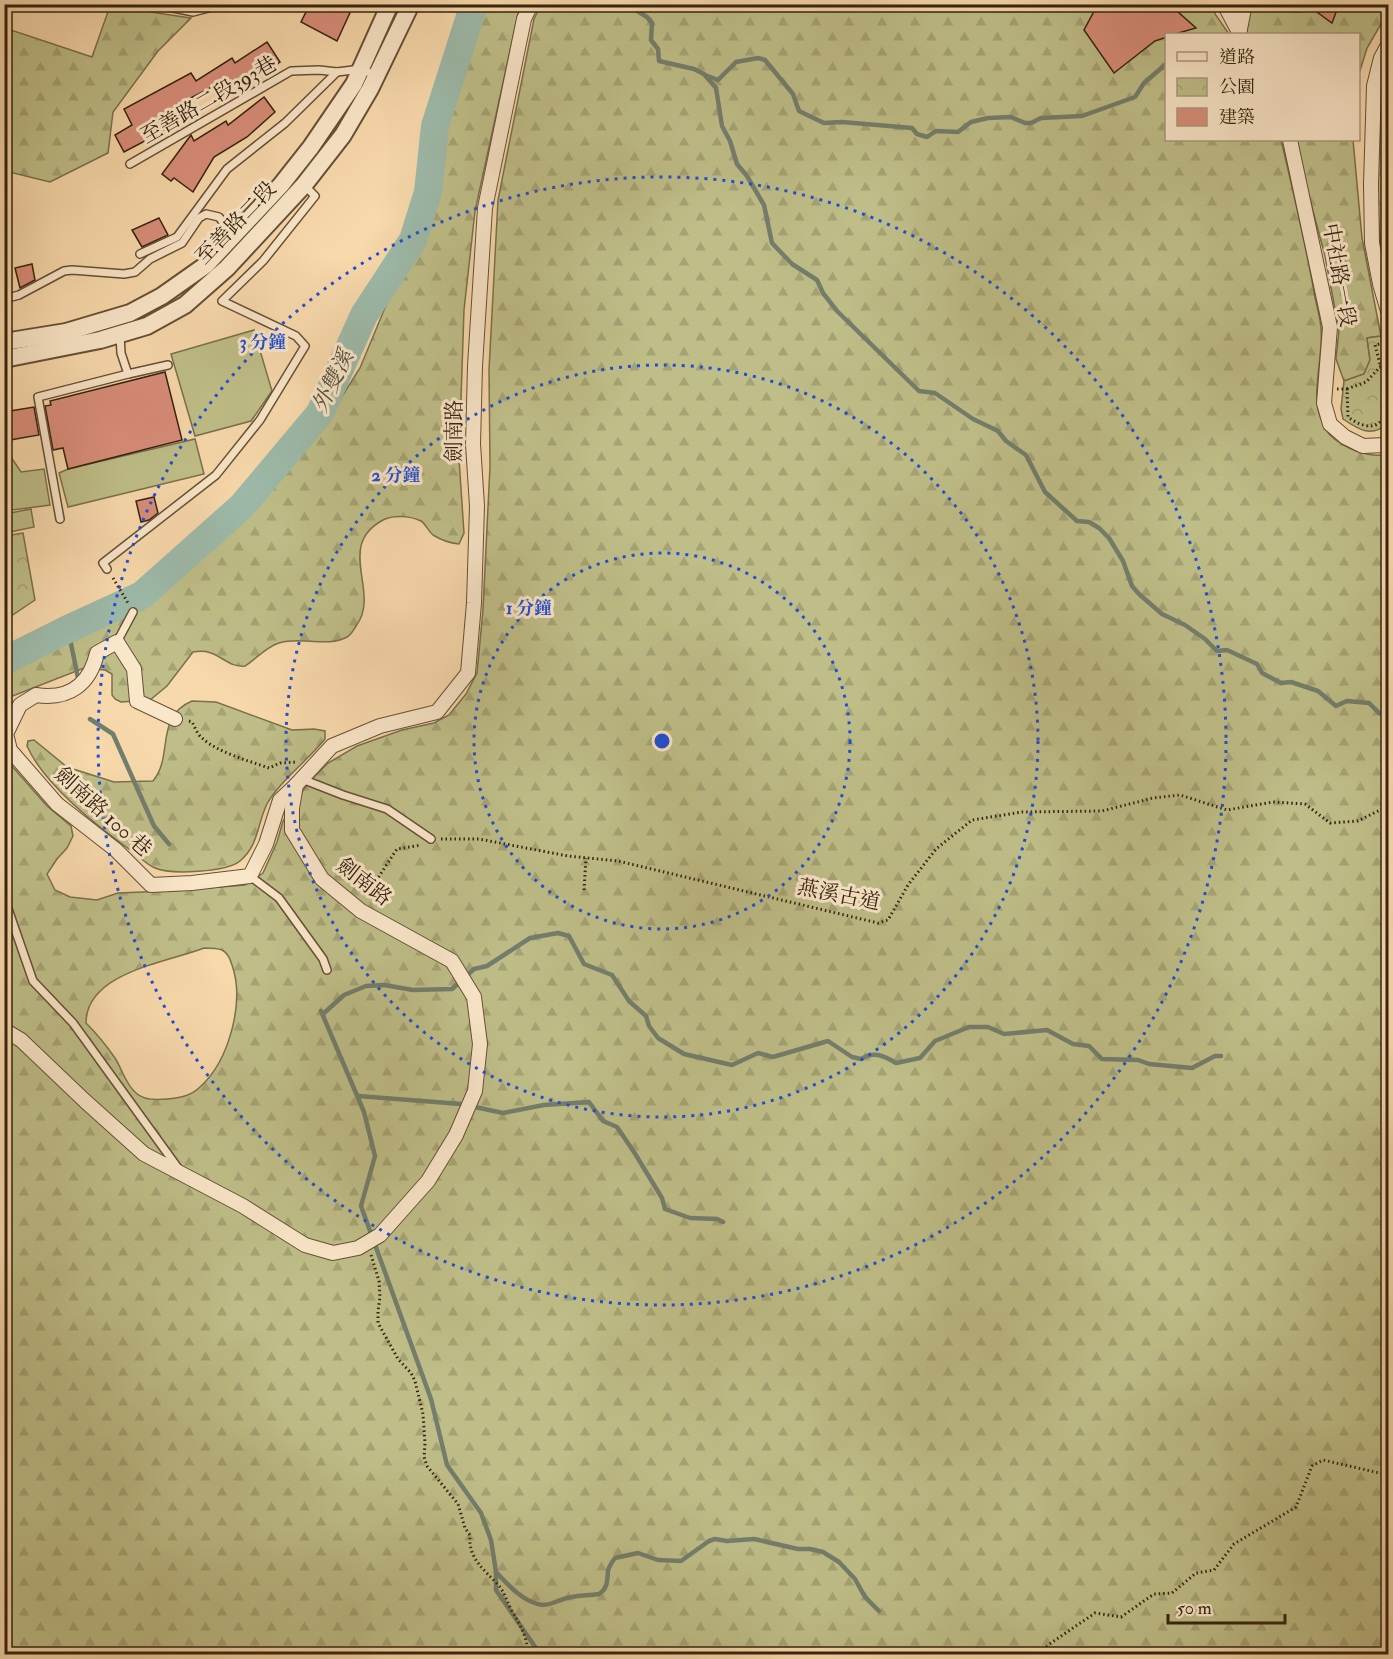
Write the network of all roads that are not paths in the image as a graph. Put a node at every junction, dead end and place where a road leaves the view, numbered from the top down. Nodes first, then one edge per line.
1 (154, 4) edge
2 (212, 4) edge
3 (390, 4) edge
4 (411, 4) edge
5 (531, 4) edge
6 (1224, 4) edge
7 (1245, 4) edge
8 (1239, 33) edge
9 (1240, 33) edge
10 (1389, 45) edge
11 (361, 69) junction
12 (337, 72) junction
13 (377, 76) junction
14 (1290, 141) edge
15 (130, 164) dead end
16 (304, 185) junction
17 (233, 236) junction
18 (140, 254) dead end
19 (4, 299) edge
20 (1389, 310) edge
21 (120, 333) junction
22 (4, 342) edge
23 (4, 359) edge
24 (168, 365) dead end
25 (128, 374) junction
26 (1389, 442) edge
27 (60, 519) dead end
28 (107, 569) road end
29 (133, 612) road end
30 (117, 642) junction
31 (175, 719) road end
32 (299, 782) junction
33 (431, 839) road end
34 (250, 876) junction
35 (8, 909) dead end
36 (327, 970) dead end
37 (4, 1030) edge
38 (181, 1173) junction

1 - 2 lane
3 - 11 street, 至善路二段
4 - 13 street, 至善路二段
5 - 32 street, 劍南路
6 - 8 street
7 - 9 street
10 - 20 street, 中社路一段
11 - 12 lane, 至善路二段393巷
11 - 13 lane
11 - 17 street, 至善路二段
12 - 15 lane, 至善路二段393巷
12 - 18 lane
13 - 16 street, 至善路二段
14 - 26 street, 中社路一段
16 - 21 street, 至善路二段
16 - 28 lane
17 - 19 lane
17 - 22 street, 至善路二段
21 - 23 street, 至善路二段
21 - 25 lane
24 - 25 lane
25 - 27 lane
29 - 30 lane, 劍南路 100 巷
30 - 31 street
30 - 34 street, 劍南路 100 巷
32 - 33 lane
32 - 34 street
32 - 38 street, 劍南路
34 - 36 lane
35 - 38 lane
37 - 38 street

